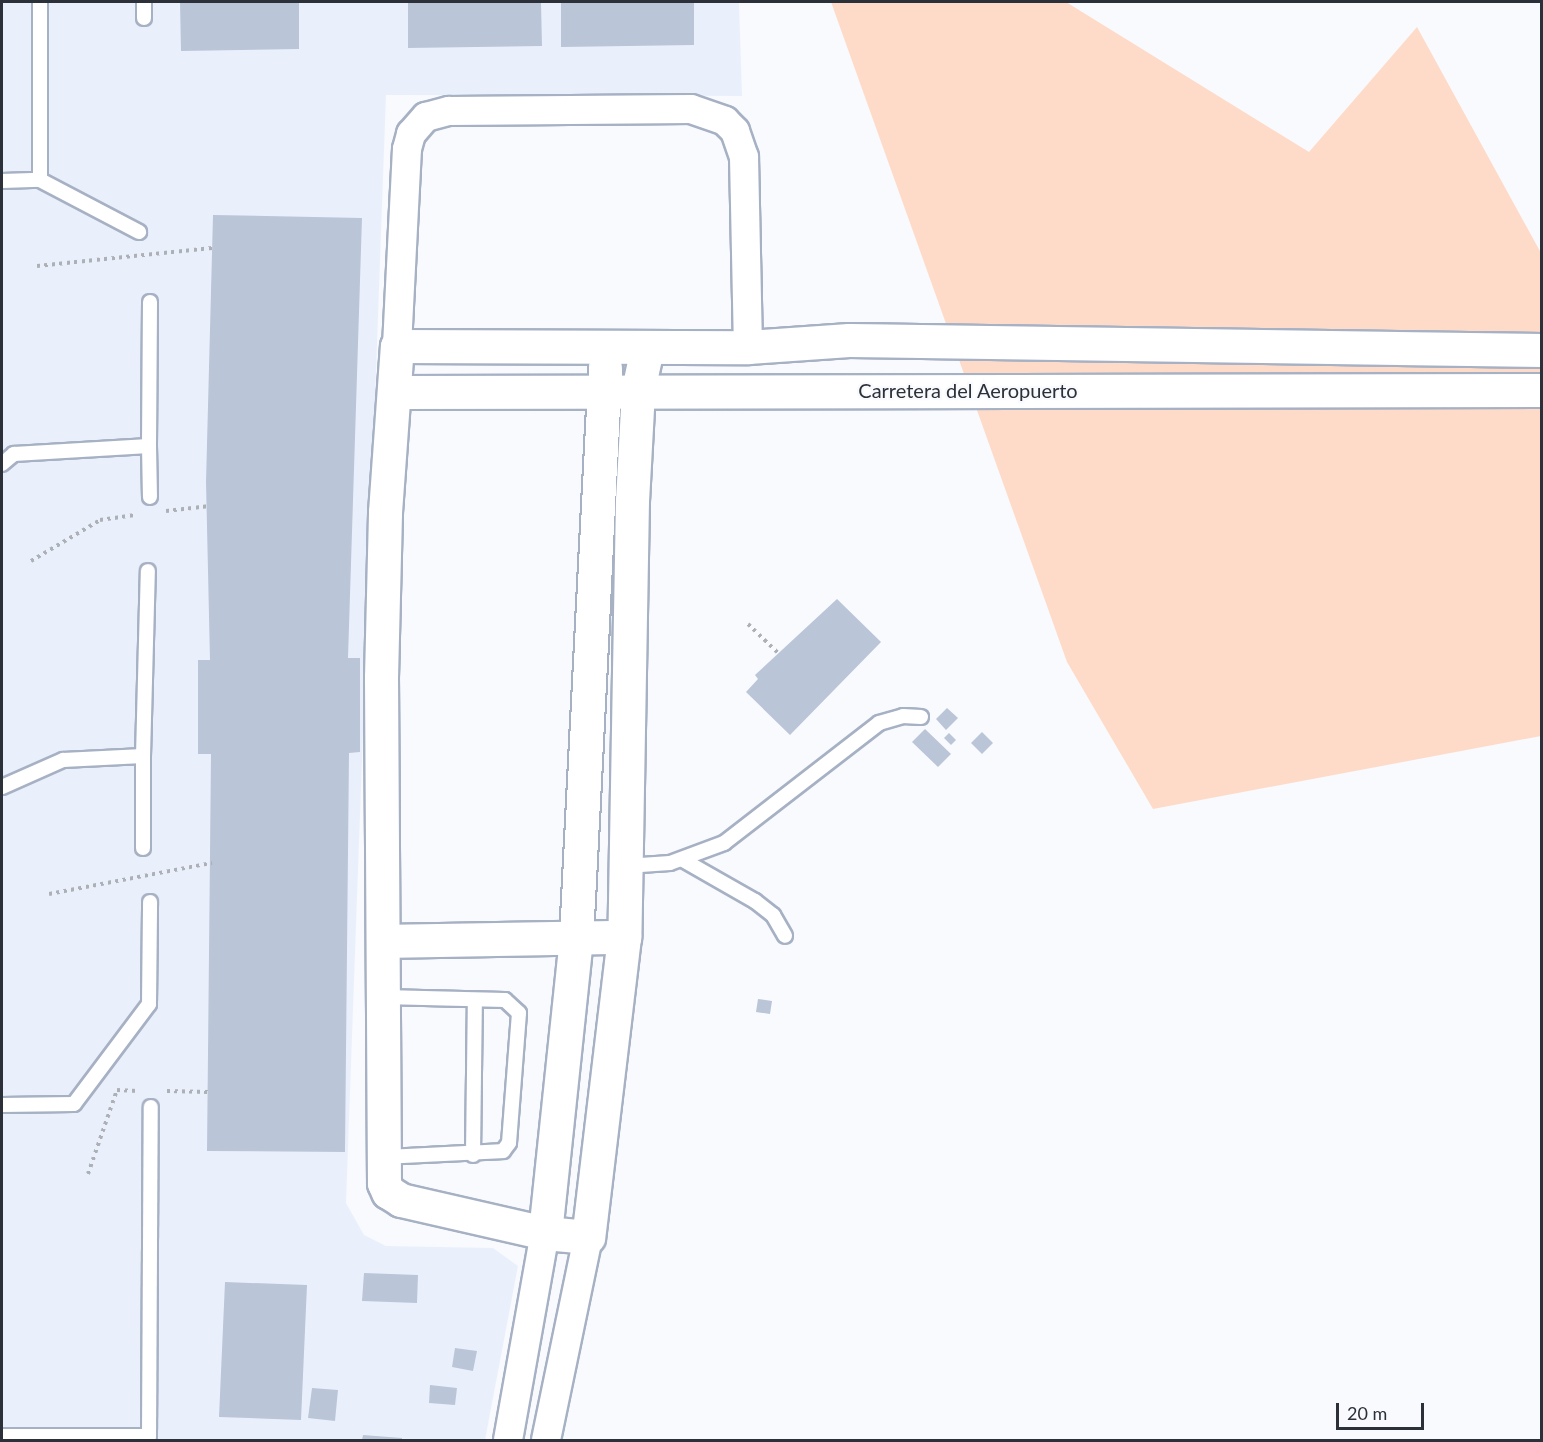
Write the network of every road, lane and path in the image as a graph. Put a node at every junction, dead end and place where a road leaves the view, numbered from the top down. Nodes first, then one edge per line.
1 (40, 2) edge
2 (144, 2) edge
3 (144, 18) dead end
4 (40, 180) junction
5 (2, 181) edge
6 (140, 232) dead end
7 (212, 248) dead end
8 (37, 266) dead end
9 (150, 302) dead end
10 (397, 346) junction
11 (748, 347) junction
12 (605, 348) junction
13 (647, 348) junction
14 (1542, 350) edge
15 (604, 390) junction
16 (638, 390) junction
17 (1542, 390) edge
18 (394, 392) junction
19 (149, 446) junction
20 (2, 464) edge
21 (150, 496) dead end
22 (210, 506) dead end
23 (155, 513) dead end
24 (144, 514) dead end
25 (31, 561) dead end
26 (148, 571) dead end
27 (748, 624) dead end
28 (777, 653) dead end
29 (921, 717) dead end
30 (143, 756) junction
31 (2, 787) edge
32 (143, 848) dead end
33 (683, 860) junction
34 (212, 863) dead end
35 (626, 866) junction
36 (49, 894) dead end
37 (150, 902) dead end
38 (785, 936) dead end
39 (576, 938) junction
40 (624, 938) junction
41 (384, 941) junction
42 (382, 997) junction
43 (475, 1000) junction
44 (2, 1105) edge
45 (151, 1107) dead end
46 (473, 1155) junction
47 (384, 1157) junction
48 (544, 1233) junction
49 (588, 1237) junction
50 (2, 1437) edge
51 (149, 1438) edge
52 (507, 1440) edge
53 (546, 1440) edge

1 - 4 lane
2 - 3 lane
4 - 5 lane
4 - 6 lane
7 - 8 path
9 - 19 lane
10 - 11 street
10 - 12 street
10 - 18 street
11 - 13 street
11 - 14 street
12 - 13 street
12 - 15 street
13 - 16 street
15 - 16 street, Carretera del Aeropuerto
15 - 18 street, Carretera del Aeropuerto
15 - 39 street
16 - 17 street, Carretera del Aeropuerto
16 - 35 street
18 - 41 street
19 - 20 lane
19 - 21 lane
22 - 23 path
24 - 25 path
26 - 30 lane
27 - 28 path
29 - 33 lane
30 - 31 lane
30 - 32 lane
33 - 35 lane
33 - 38 lane
34 - 36 path
35 - 40 street
37 - 44 lane
39 - 40 street
39 - 41 street
39 - 48 street
40 - 49 street
41 - 42 street
42 - 43 lane
42 - 47 street
43 - 46 lane
43 - 46 lane
45 - 51 lane
46 - 47 lane
47 - 48 street
48 - 49 street
48 - 52 street
49 - 53 street
50 - 51 lane

